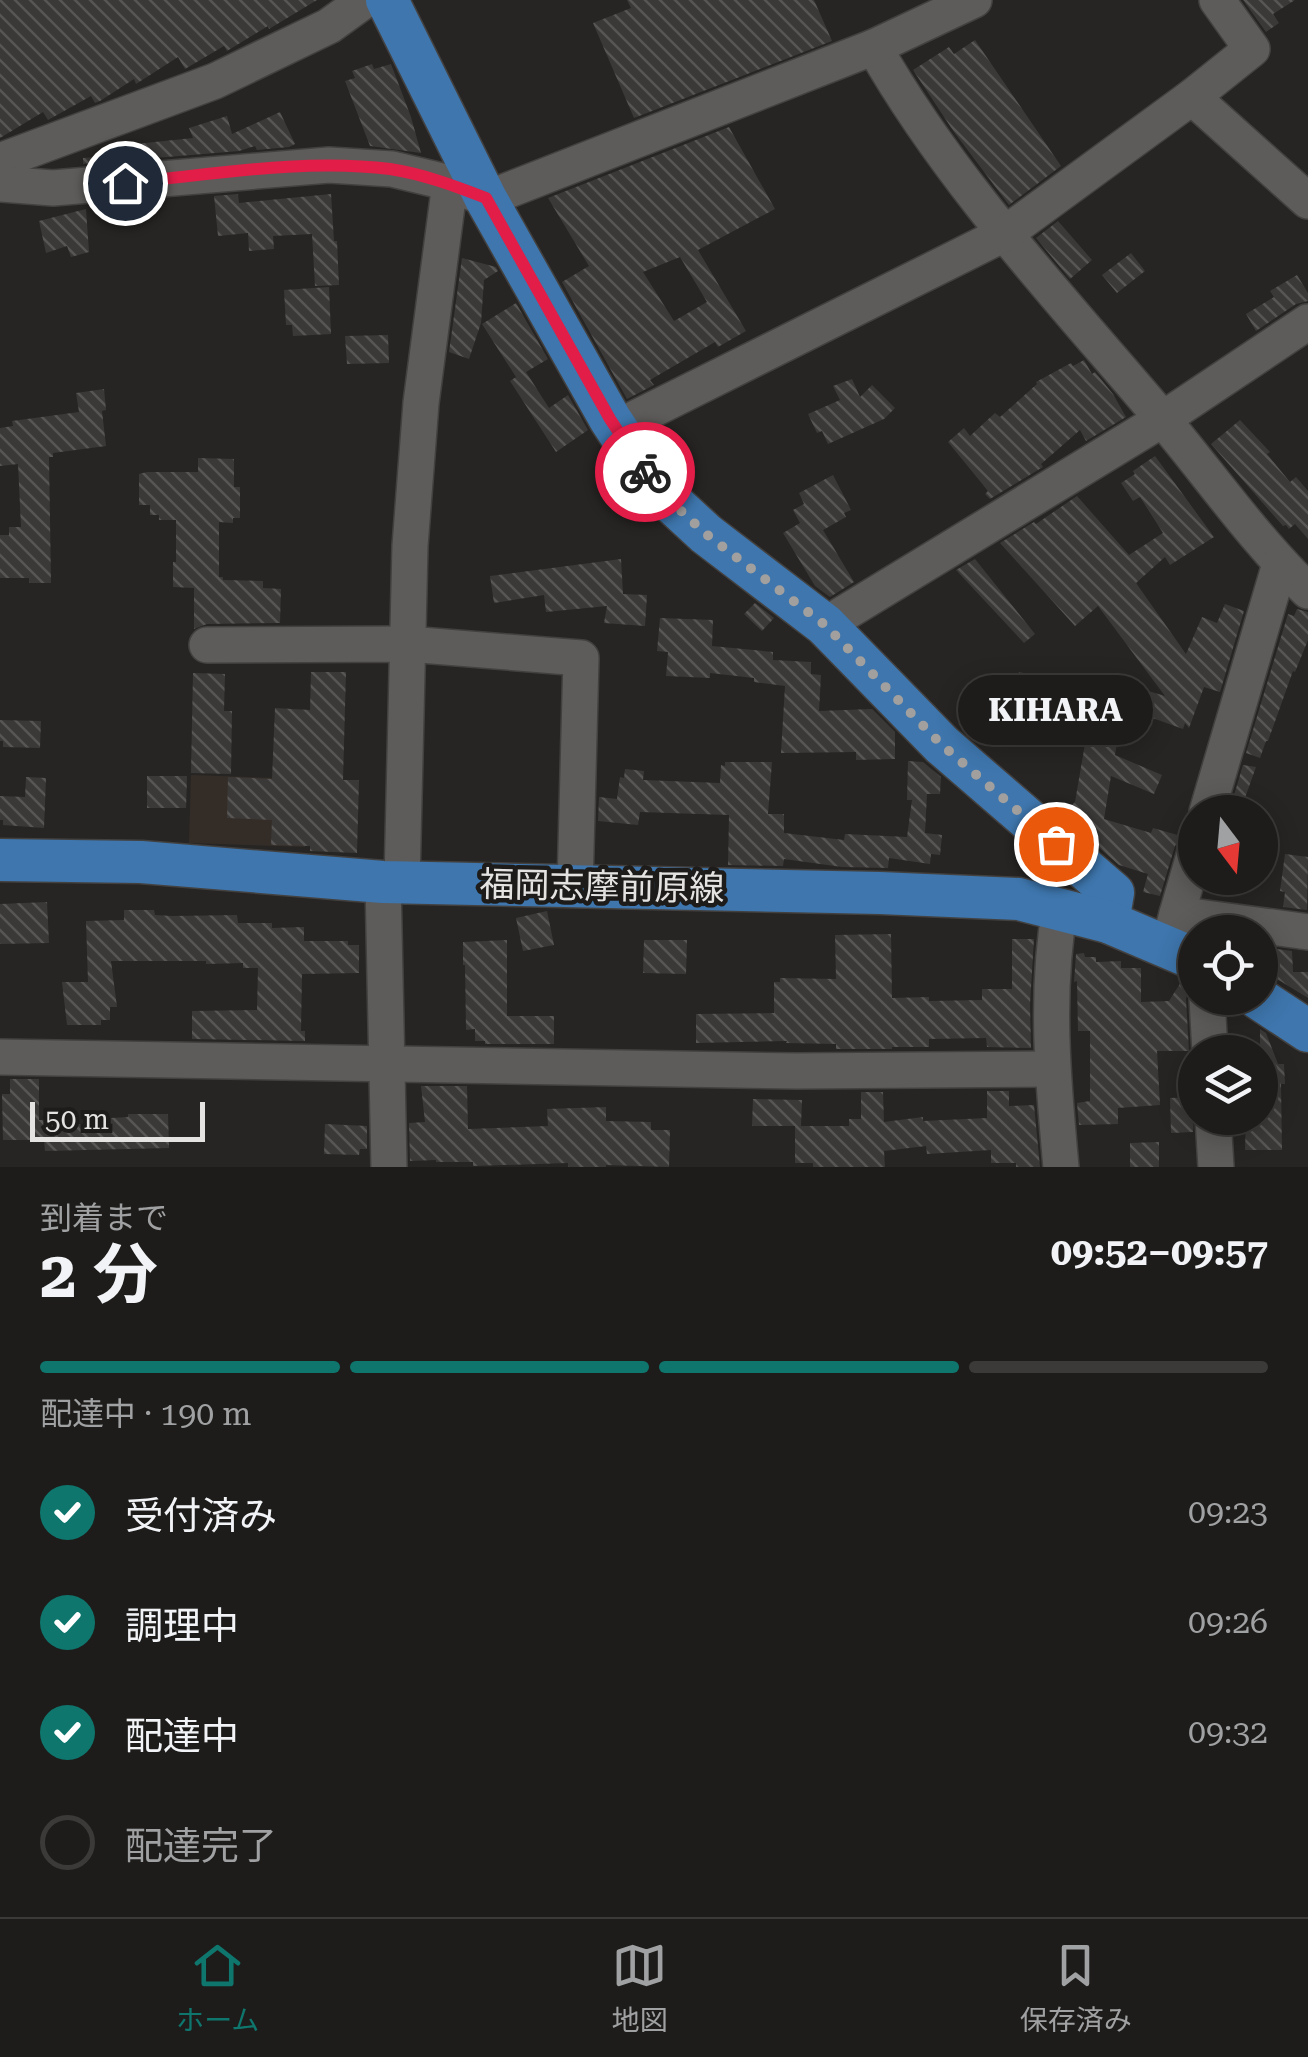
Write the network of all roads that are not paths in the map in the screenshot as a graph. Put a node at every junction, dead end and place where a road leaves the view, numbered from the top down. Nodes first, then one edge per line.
1 (365, 0) edge
2 (387, 0) edge
3 (974, 0) edge
4 (1216, 0) edge
5 (874, 47) junction
6 (1192, 97) junction
7 (0, 161) edge
8 (0, 184) edge
9 (468, 191) junction
10 (1308, 200) edge
11 (1006, 233) junction
12 (1308, 322) edge
13 (1163, 420) junction
14 (616, 428) junction
15 (1280, 564) junction
16 (1308, 591) edge
17 (825, 625) junction
18 (408, 644) junction
19 (207, 646) dead end
20 (1211, 795) edge
21 (0, 860) edge
22 (392, 882) junction
23 (575, 886) junction
24 (1060, 908) junction
25 (1108, 922) junction
26 (1308, 932) edge
27 (1278, 934) edge
28 (1178, 940) edge
29 (1278, 1011) edge
30 (1308, 1031) edge
31 (0, 1057) edge
32 (386, 1065) junction
33 (1052, 1069) junction
34 (1215, 1135) edge
35 (389, 1167) edge
36 (1061, 1167) edge
37 (1216, 1167) edge

1 - 7 street
2 - 9 main road
3 - 5 street
4 - 6 street
5 - 9 street
5 - 11 street
6 - 10 street
6 - 11 street
8 - 9 street
9 - 14 main road
9 - 18 street
11 - 13 street
11 - 14 street
12 - 13 street
13 - 15 street
13 - 17 street
14 - 17 main road
15 - 16 street
15 - 20 street
17 - 25 main road
18 - 19 street
18 - 22 street
18 - 23 street
21 - 22 main road, 福岡志摩前原線
22 - 23 main road, 福岡志摩前原線
22 - 32 street
23 - 24 main road, 福岡志摩前原線
24 - 25 main road, 福岡志摩前原線
24 - 33 street
25 - 28 main road, 福岡志摩前原線
26 - 27 street
29 - 30 main road
31 - 32 street
32 - 33 street
32 - 35 street
33 - 36 street
34 - 37 street

